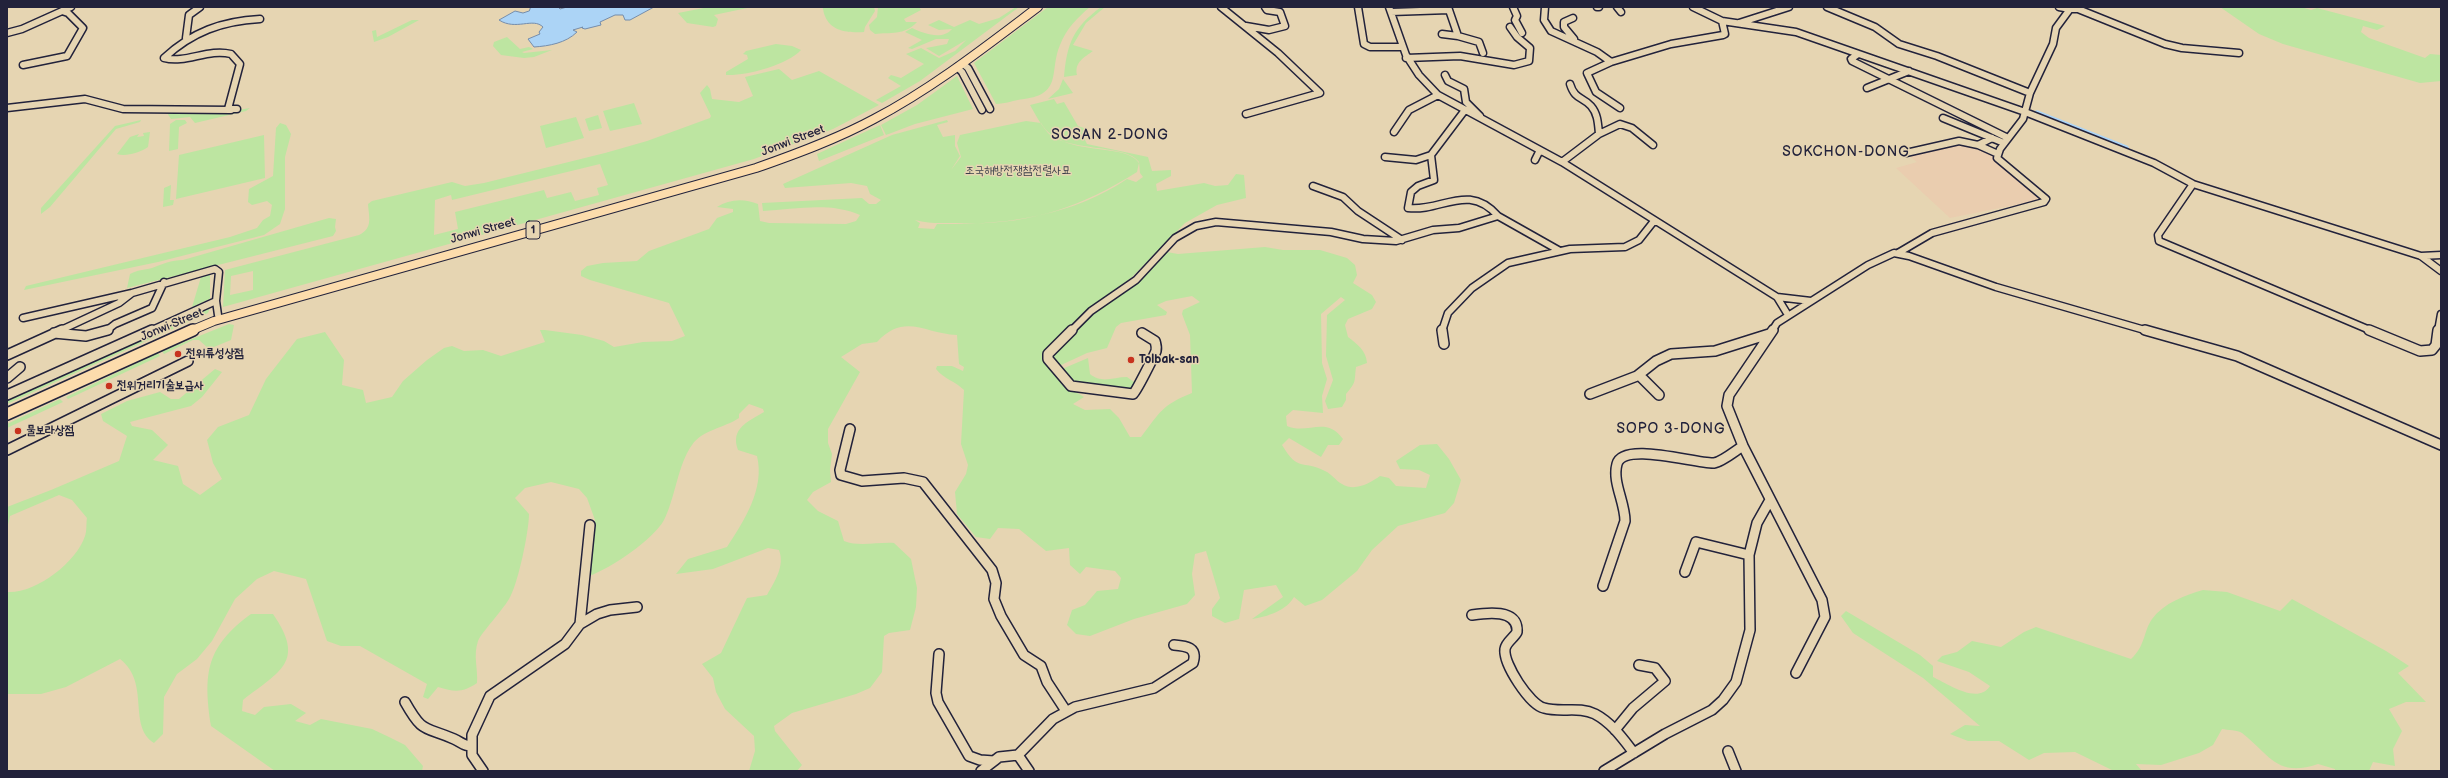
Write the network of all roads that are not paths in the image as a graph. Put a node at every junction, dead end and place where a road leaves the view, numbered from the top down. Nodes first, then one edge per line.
1 (71, 7) edge
2 (199, 7) edge
3 (1030, 7) edge
4 (1038, 7) edge
5 (1221, 7) edge
6 (1265, 7) edge
7 (1358, 7) edge
8 (1513, 7) edge
9 (1545, 7) edge
10 (1686, 7) edge
11 (1694, 7) edge
12 (1789, 7) edge
13 (1827, 7) edge
14 (2059, 7) edge
15 (1449, 8) edge
16 (2078, 8) edge
17 (1390, 9) edge
18 (1401, 9) edge
19 (2070, 9) junction
20 (62, 11) junction
21 (1573, 18) dead end
22 (260, 19) dead end
23 (1722, 21) junction
24 (1738, 24) junction
25 (1245, 26) junction
26 (1510, 27) dead end
27 (7, 32) edge
28 (1522, 33) dead end
29 (1442, 34) dead end
30 (1458, 36) junction
31 (186, 38) junction
32 (1579, 44) junction
33 (1400, 47) junction
34 (1483, 53) dead end
35 (2239, 53) dead end
36 (1858, 54) junction
37 (1406, 58) junction
38 (1611, 62) junction
39 (23, 65) dead end
40 (960, 66) junction
41 (1909, 71) junction
42 (1445, 75) dead end
43 (1890, 80) junction
44 (1570, 84) dead end
45 (1867, 88) dead end
46 (2030, 93) junction
47 (1438, 95) junction
48 (7, 108) edge
49 (1620, 108) dead end
50 (990, 109) dead end
51 (982, 110) dead end
52 (1465, 110) junction
53 (2025, 112) junction
54 (1246, 114) dead end
55 (1943, 118) dead end
56 (1483, 120) junction
57 (1394, 132) dead end
58 (1599, 134) junction
59 (1992, 138) junction
60 (2006, 140) junction
61 (1653, 145) dead end
62 (1978, 145) junction
63 (1540, 150) junction
64 (1906, 153) dead end
65 (1998, 154) junction
66 (1431, 155) junction
67 (1385, 157) dead end
68 (1536, 160) dead end
69 (1562, 162) junction
70 (2193, 184) junction
71 (1313, 186) dead end
72 (1498, 216) junction
73 (1654, 221) junction
74 (1402, 240) junction
75 (1561, 251) junction
76 (1898, 253) junction
77 (2441, 255) edge
78 (2421, 256) junction
79 (2441, 271) edge
80 (164, 282) junction
81 (132, 293) junction
82 (1778, 297) junction
83 (216, 301) junction
84 (1811, 301) junction
85 (2441, 314) edge
86 (218, 315) junction
87 (1788, 315) junction
88 (23, 318) dead end
89 (54, 333) junction
90 (1142, 333) dead end
91 (1769, 334) junction
92 (1444, 344) dead end
93 (7, 355) edge
94 (188, 361) dead end
95 (20, 367) dead end
96 (1639, 375) junction
97 (7, 378) edge
98 (1590, 394) dead end
99 (7, 395) edge
100 (1659, 395) dead end
101 (7, 409) edge
102 (7, 414) edge
103 (850, 429) dead end
104 (2441, 445) edge
105 (1743, 446) junction
106 (7, 450) edge
107 (1770, 500) junction
108 (590, 525) dead end
109 (1749, 555) junction
110 (1685, 572) dead end
111 (1603, 586) dead end
112 (637, 607) dead end
113 (1472, 615) dead end
114 (580, 624) junction
115 (1174, 645) dead end
116 (939, 654) dead end
117 (1639, 665) dead end
118 (1796, 673) dead end
119 (405, 702) dead end
120 (1066, 711) junction
121 (1616, 730) junction
122 (471, 746) junction
123 (1728, 751) dead end
124 (1634, 753) junction
125 (1018, 756) junction
126 (994, 761) junction
127 (483, 771) edge
128 (981, 771) edge
129 (1029, 771) edge
130 (1604, 771) edge
131 (1736, 771) edge

1 - 20 street
2 - 31 street
3 - 86 main road, Jonwi Street / 1
4 - 40 main road, Jonwi Street / 1
5 - 25 street
6 - 25 street
7 - 33 street
8 - 28 street
9 - 32 street
10 - 11 street
11 - 23 street
12 - 24 street
13 - 46 street
14 - 19 street
15 - 18 street
15 - 30 street
16 - 19 street
16 - 35 street
17 - 18 street
17 - 33 street
19 - 46 street
20 - 27 street
20 - 39 street
21 - 32 street
22 - 31 street
23 - 24 street
23 - 38 street
24 - 36 street
25 - 54 street
26 - 37 street
29 - 30 street
30 - 34 street
31 - 48 street
32 - 38 street
33 - 37 street
36 - 41 street
36 - 43 street
37 - 47 street
38 - 49 street
40 - 50 street
40 - 51 street
40 - 102 main road, Jonwi Street / 1
41 - 43 street
41 - 53 street
42 - 56 street
43 - 45 street
43 - 60 street
44 - 58 street
46 - 53 street
47 - 52 street
47 - 57 street
52 - 56 street
52 - 66 street
53 - 60 street
53 - 70 street
55 - 59 street
56 - 63 street
58 - 61 street
58 - 69 street
59 - 60 street
59 - 62 street
60 - 65 street
62 - 64 street
62 - 65 street
63 - 68 street
63 - 69 street
65 - 76 street
66 - 67 street
66 - 72 street
69 - 73 street
70 - 78 street
70 - 85 street
71 - 74 street
72 - 74 street
72 - 75 street
73 - 75 street
73 - 82 street
74 - 90 street
75 - 92 street
76 - 84 street
76 - 104 street
77 - 78 street
78 - 79 street
80 - 81 street
80 - 83 street
80 - 89 street
81 - 88 street
81 - 89 street
82 - 84 street
82 - 87 street
83 - 86 street
83 - 99 street
84 - 87 street
86 - 101 main road, Jonwi Street / 1
87 - 91 street
89 - 93 street
91 - 96 street
91 - 105 street
94 - 106 street
95 - 97 street
96 - 98 street
96 - 100 street
103 - 120 street
105 - 107 street
105 - 111 street
107 - 109 street
107 - 118 street
108 - 114 street
109 - 110 street
109 - 124 street
112 - 114 street
113 - 121 street
114 - 122 street
115 - 120 street
116 - 126 street
117 - 121 street
119 - 122 street
120 - 125 street
121 - 124 street
122 - 127 street
123 - 131 street
124 - 130 street
125 - 126 street
125 - 129 street
126 - 128 street

